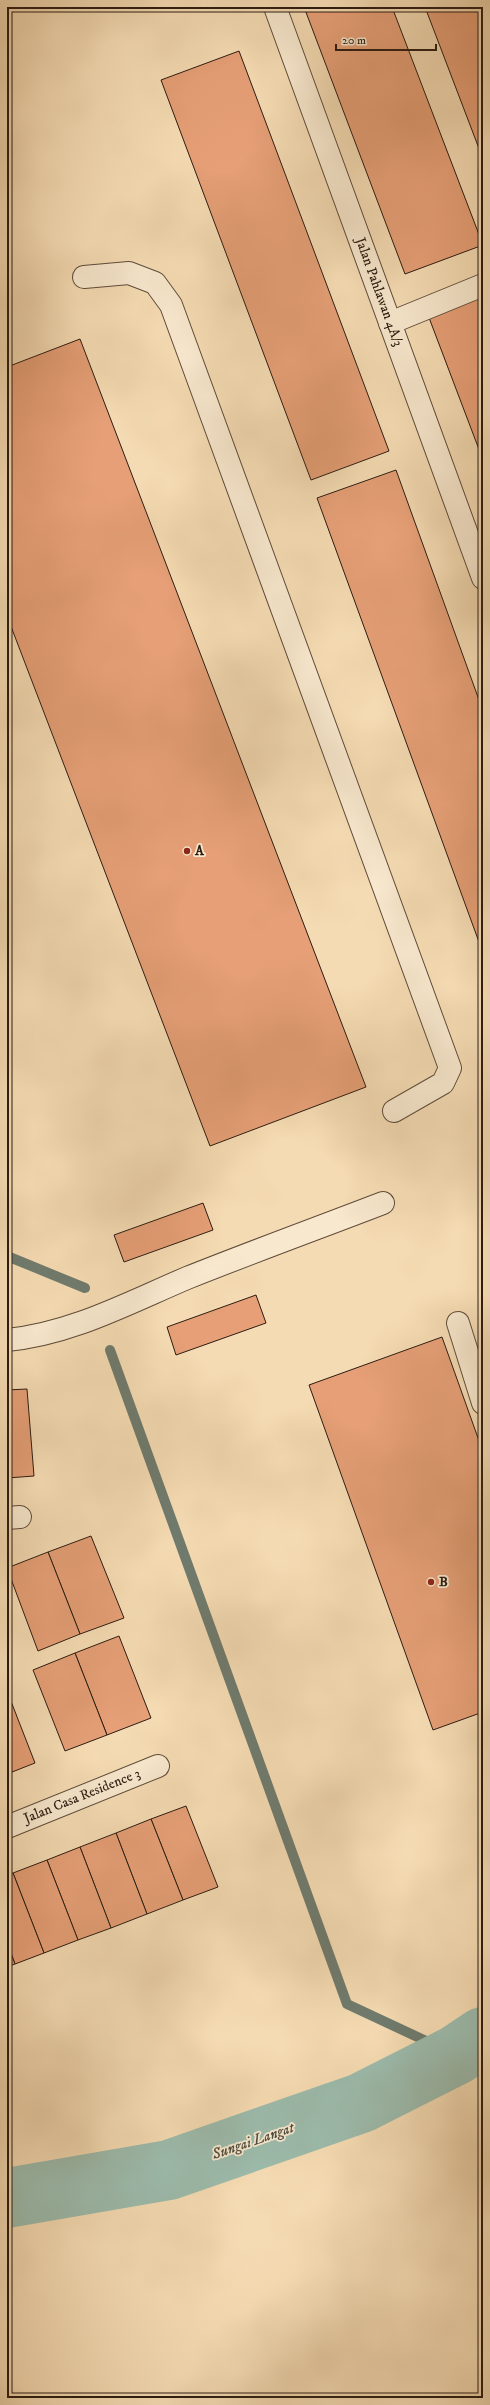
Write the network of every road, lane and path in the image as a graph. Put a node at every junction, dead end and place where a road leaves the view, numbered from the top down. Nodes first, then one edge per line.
1 (275, 7) edge
2 (84, 277) dead end
3 (483, 285) edge
4 (390, 323) junction
5 (483, 578) edge
6 (394, 1111) dead end
7 (383, 1203) dead end
8 (458, 1323) dead end
9 (7, 1340) edge
10 (483, 1403) edge
11 (158, 1766) dead end
12 (7, 1826) edge

1 - 4 street, Jalan Pahlawan 4A/3
2 - 6 street
3 - 4 street
4 - 5 street, Jalan Pahlawan 4A/3
7 - 9 street
8 - 10 street
11 - 12 street, Jalan Casa Residence 3

